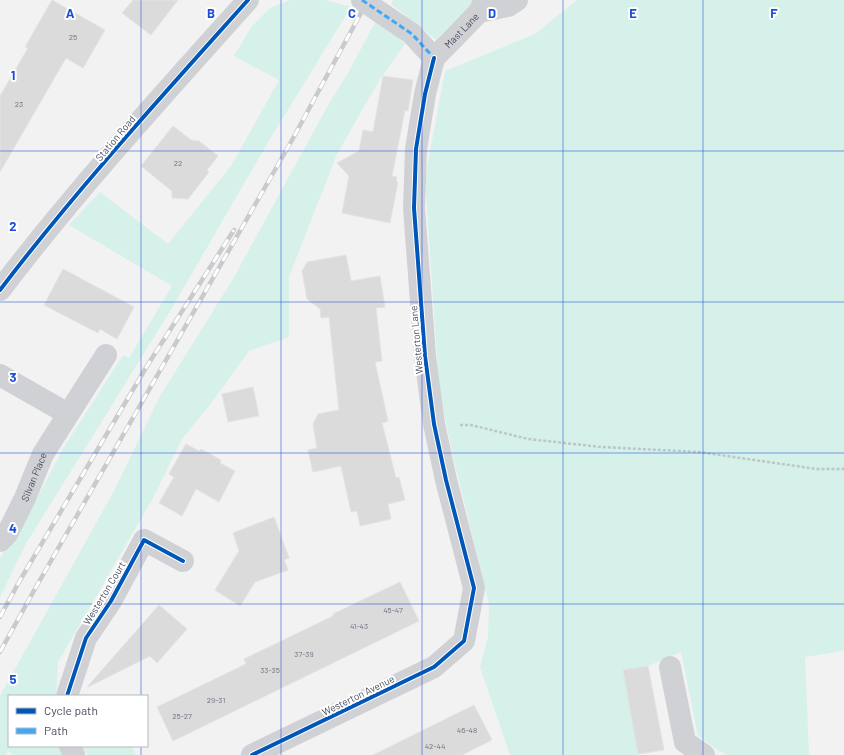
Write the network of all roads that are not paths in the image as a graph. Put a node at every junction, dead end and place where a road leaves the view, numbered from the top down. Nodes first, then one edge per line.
1 (248, 0) edge
2 (362, 0) edge
3 (517, 0) edge
4 (482, 6) edge
5 (434, 58) junction
6 (0, 290) edge
7 (106, 355) dead end
8 (0, 375) edge
9 (68, 414) junction
10 (0, 540) edge
11 (183, 561) dead end
12 (464, 641) joint
13 (670, 667) dead end
14 (67, 695) edge
15 (252, 755) edge
16 (704, 755) edge

1 - 6 street, Station Road
2 - 5 street, bridge
3 - 4 street
4 - 5 street, Mast Lane
5 - 12 street, Westerton Lane
7 - 9 street, Silvan Place
8 - 9 street
9 - 10 street, Silvan Place
11 - 14 street, Westerton Court
12 - 15 street, Westerton Avenue
13 - 16 street

